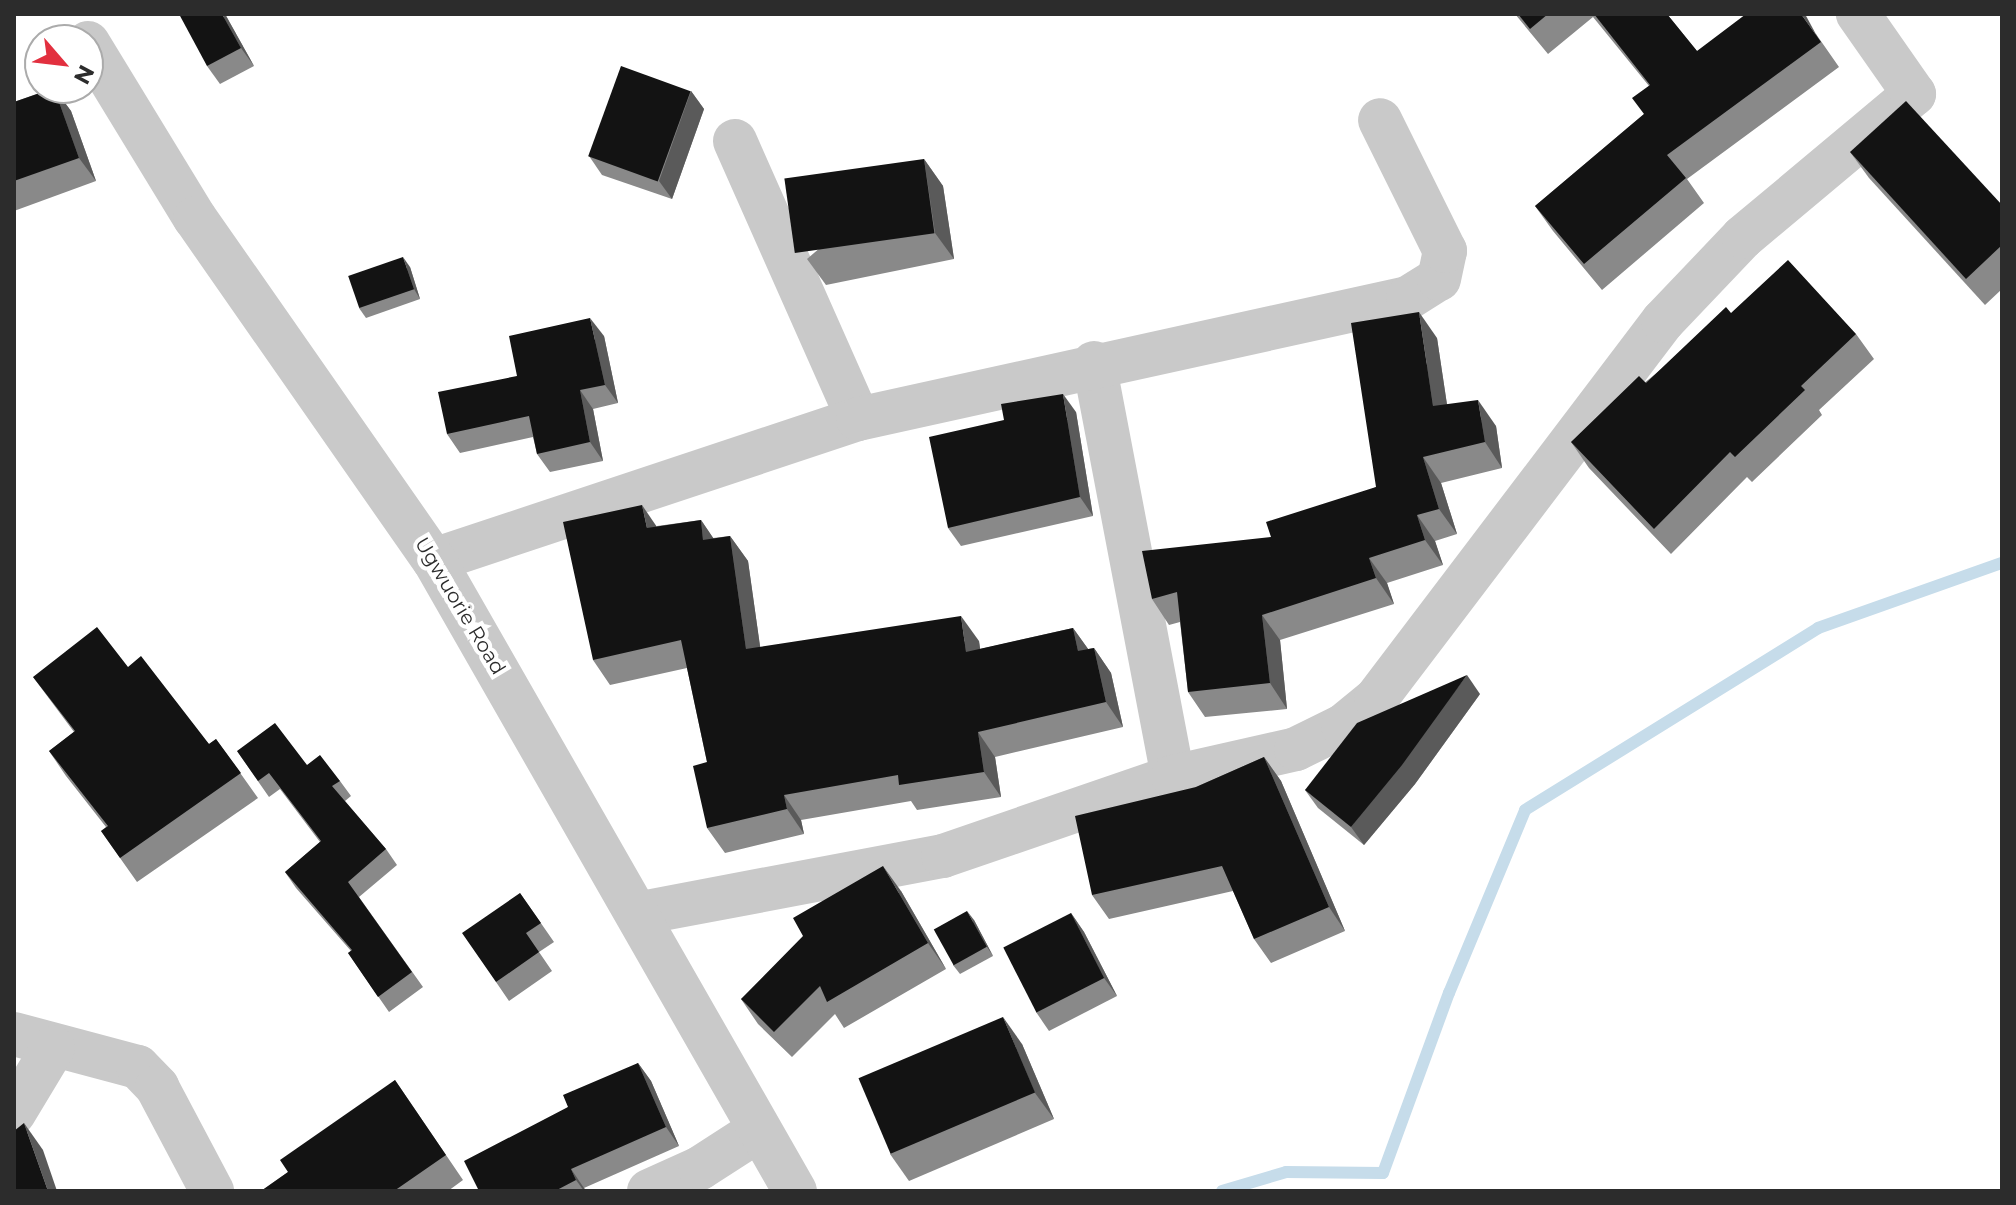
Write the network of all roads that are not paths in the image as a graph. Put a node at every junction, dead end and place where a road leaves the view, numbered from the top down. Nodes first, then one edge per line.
1 (1858, 14) edge
2 (104, 70) edge
3 (1380, 120) dead end
4 (735, 141) dead end
5 (1094, 363) junction
6 (858, 419) junction
7 (434, 560) junction
8 (1173, 777) junction
9 (641, 913) junction
10 (33, 1041) edge
11 (14, 1113) edge
12 (759, 1130) junction
13 (212, 1191) edge
14 (649, 1191) edge
15 (795, 1191) edge

1 - 8 street
2 - 7 street, Ugwuorie Road
3 - 5 street
4 - 6 street
5 - 6 street
5 - 8 street
6 - 7 street
7 - 9 street, Ugwuorie Road
8 - 9 street
9 - 12 street, Ugwuorie Road
10 - 11 street
10 - 13 street
12 - 14 street
12 - 15 street, Ugwuorie Road

